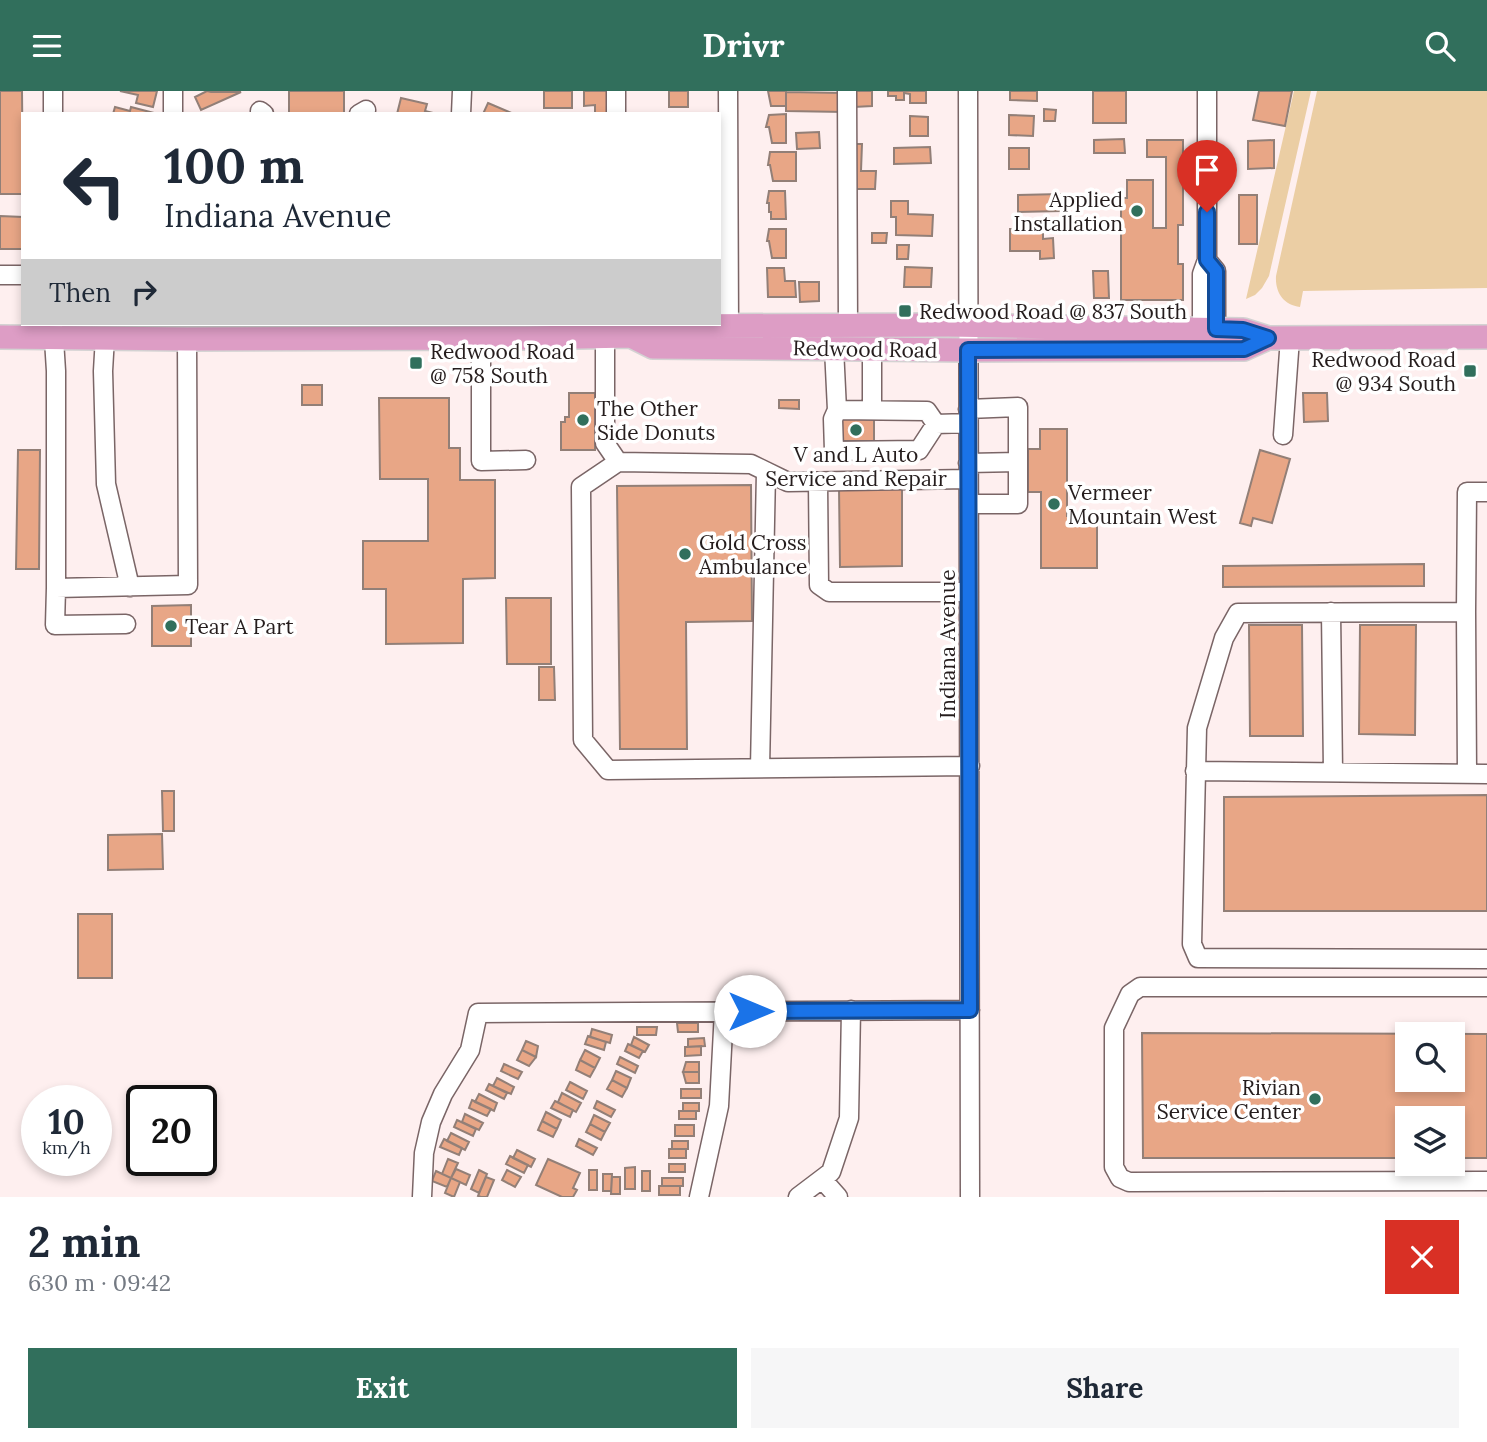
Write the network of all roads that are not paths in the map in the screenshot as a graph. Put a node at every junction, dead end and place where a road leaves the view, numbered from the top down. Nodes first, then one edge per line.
1 (53, 91) edge
2 (173, 91) edge
3 (462, 91) edge
4 (616, 91) edge
5 (728, 91) edge
6 (847, 91) edge
7 (968, 91) edge
8 (1207, 91) edge
9 (53, 112) edge
10 (173, 112) edge
11 (461, 112) edge
12 (616, 112) edge
13 (0, 275) edge
14 (21, 275) edge
15 (969, 325) junction
16 (848, 326) junction
17 (729, 327) junction
18 (1209, 329) junction
19 (53, 330) edge
20 (315, 331) edge
21 (605, 336) junction
22 (631, 336) junction
23 (0, 337) edge
24 (105, 337) junction
25 (1487, 337) edge
26 (481, 338) junction
27 (1279, 338) junction
28 (187, 339) junction
29 (834, 348) junction
30 (872, 349) junction
31 (968, 350) junction
32 (837, 410) junction
33 (872, 410) junction
34 (968, 416) junction
35 (936, 424) junction
36 (1283, 435) dead end
37 (526, 460) dead end
38 (1018, 461) junction
39 (618, 462) junction
40 (968, 471) junction
41 (766, 472) junction
42 (818, 482) junction
43 (1487, 492) edge
44 (969, 503) junction
45 (130, 587) junction
46 (56, 588) junction
47 (969, 592) junction
48 (1331, 612) junction
49 (1466, 613) junction
50 (126, 624) dead end
51 (970, 766) junction
52 (760, 768) junction
53 (1195, 771) junction
54 (1333, 771) junction
55 (1467, 774) junction
56 (1487, 774) edge
57 (1487, 959) edge
58 (1487, 987) edge
59 (850, 1010) junction
60 (970, 1010) junction
61 (724, 1011) junction
62 (822, 1179) junction
63 (1487, 1181) edge
64 (422, 1197) edge
65 (699, 1197) edge
66 (798, 1197) edge
67 (838, 1197) edge
68 (970, 1197) edge

1 - 9 street
2 - 10 street
3 - 11 street
4 - 12 street
5 - 17 street
6 - 16 street
7 - 15 street, Indiana Avenue
8 - 18 street
13 - 14 street
15 - 16 main road, Redwood Road
15 - 18 main road, Redwood Road
15 - 31 street, Indiana Avenue
16 - 17 main road, Redwood Road
17 - 22 main road, Redwood Road
18 - 27 main road, Redwood Road
19 - 23 main road, Redwood Road
19 - 24 main road, Redwood Road
19 - 46 street
20 - 26 main road, Redwood Road
20 - 28 main road, Redwood Road
21 - 22 main road, Redwood Road
21 - 26 main road, Redwood Road
21 - 39 street
22 - 29 main road, Redwood Road
24 - 28 main road, Redwood Road
24 - 45 street
25 - 27 main road, Redwood Road
26 - 37 street
27 - 31 main road, Redwood Road
27 - 36 street
28 - 45 street
29 - 30 main road, Redwood Road
29 - 32 street
30 - 31 main road, Redwood Road
30 - 33 street
31 - 34 street, Indiana Avenue
32 - 33 street
32 - 35 street
33 - 35 street
34 - 35 street
34 - 38 street
34 - 40 street, Indiana Avenue
38 - 40 street
38 - 44 street
39 - 41 street
39 - 52 street
40 - 42 street
40 - 44 street, Indiana Avenue
41 - 42 street
41 - 52 street
42 - 47 street
43 - 49 street
44 - 47 street, Indiana Avenue
45 - 46 street
46 - 50 street
47 - 51 street, Indiana Avenue
48 - 49 street
48 - 53 street
48 - 54 street
49 - 55 street
51 - 52 street
51 - 60 street, Indiana Avenue
53 - 54 street
53 - 57 street
54 - 55 street
55 - 56 street
58 - 63 street
59 - 60 street
59 - 61 street
59 - 62 street
60 - 68 street, Indiana Avenue
61 - 64 street
61 - 65 street
62 - 66 street
62 - 67 street

